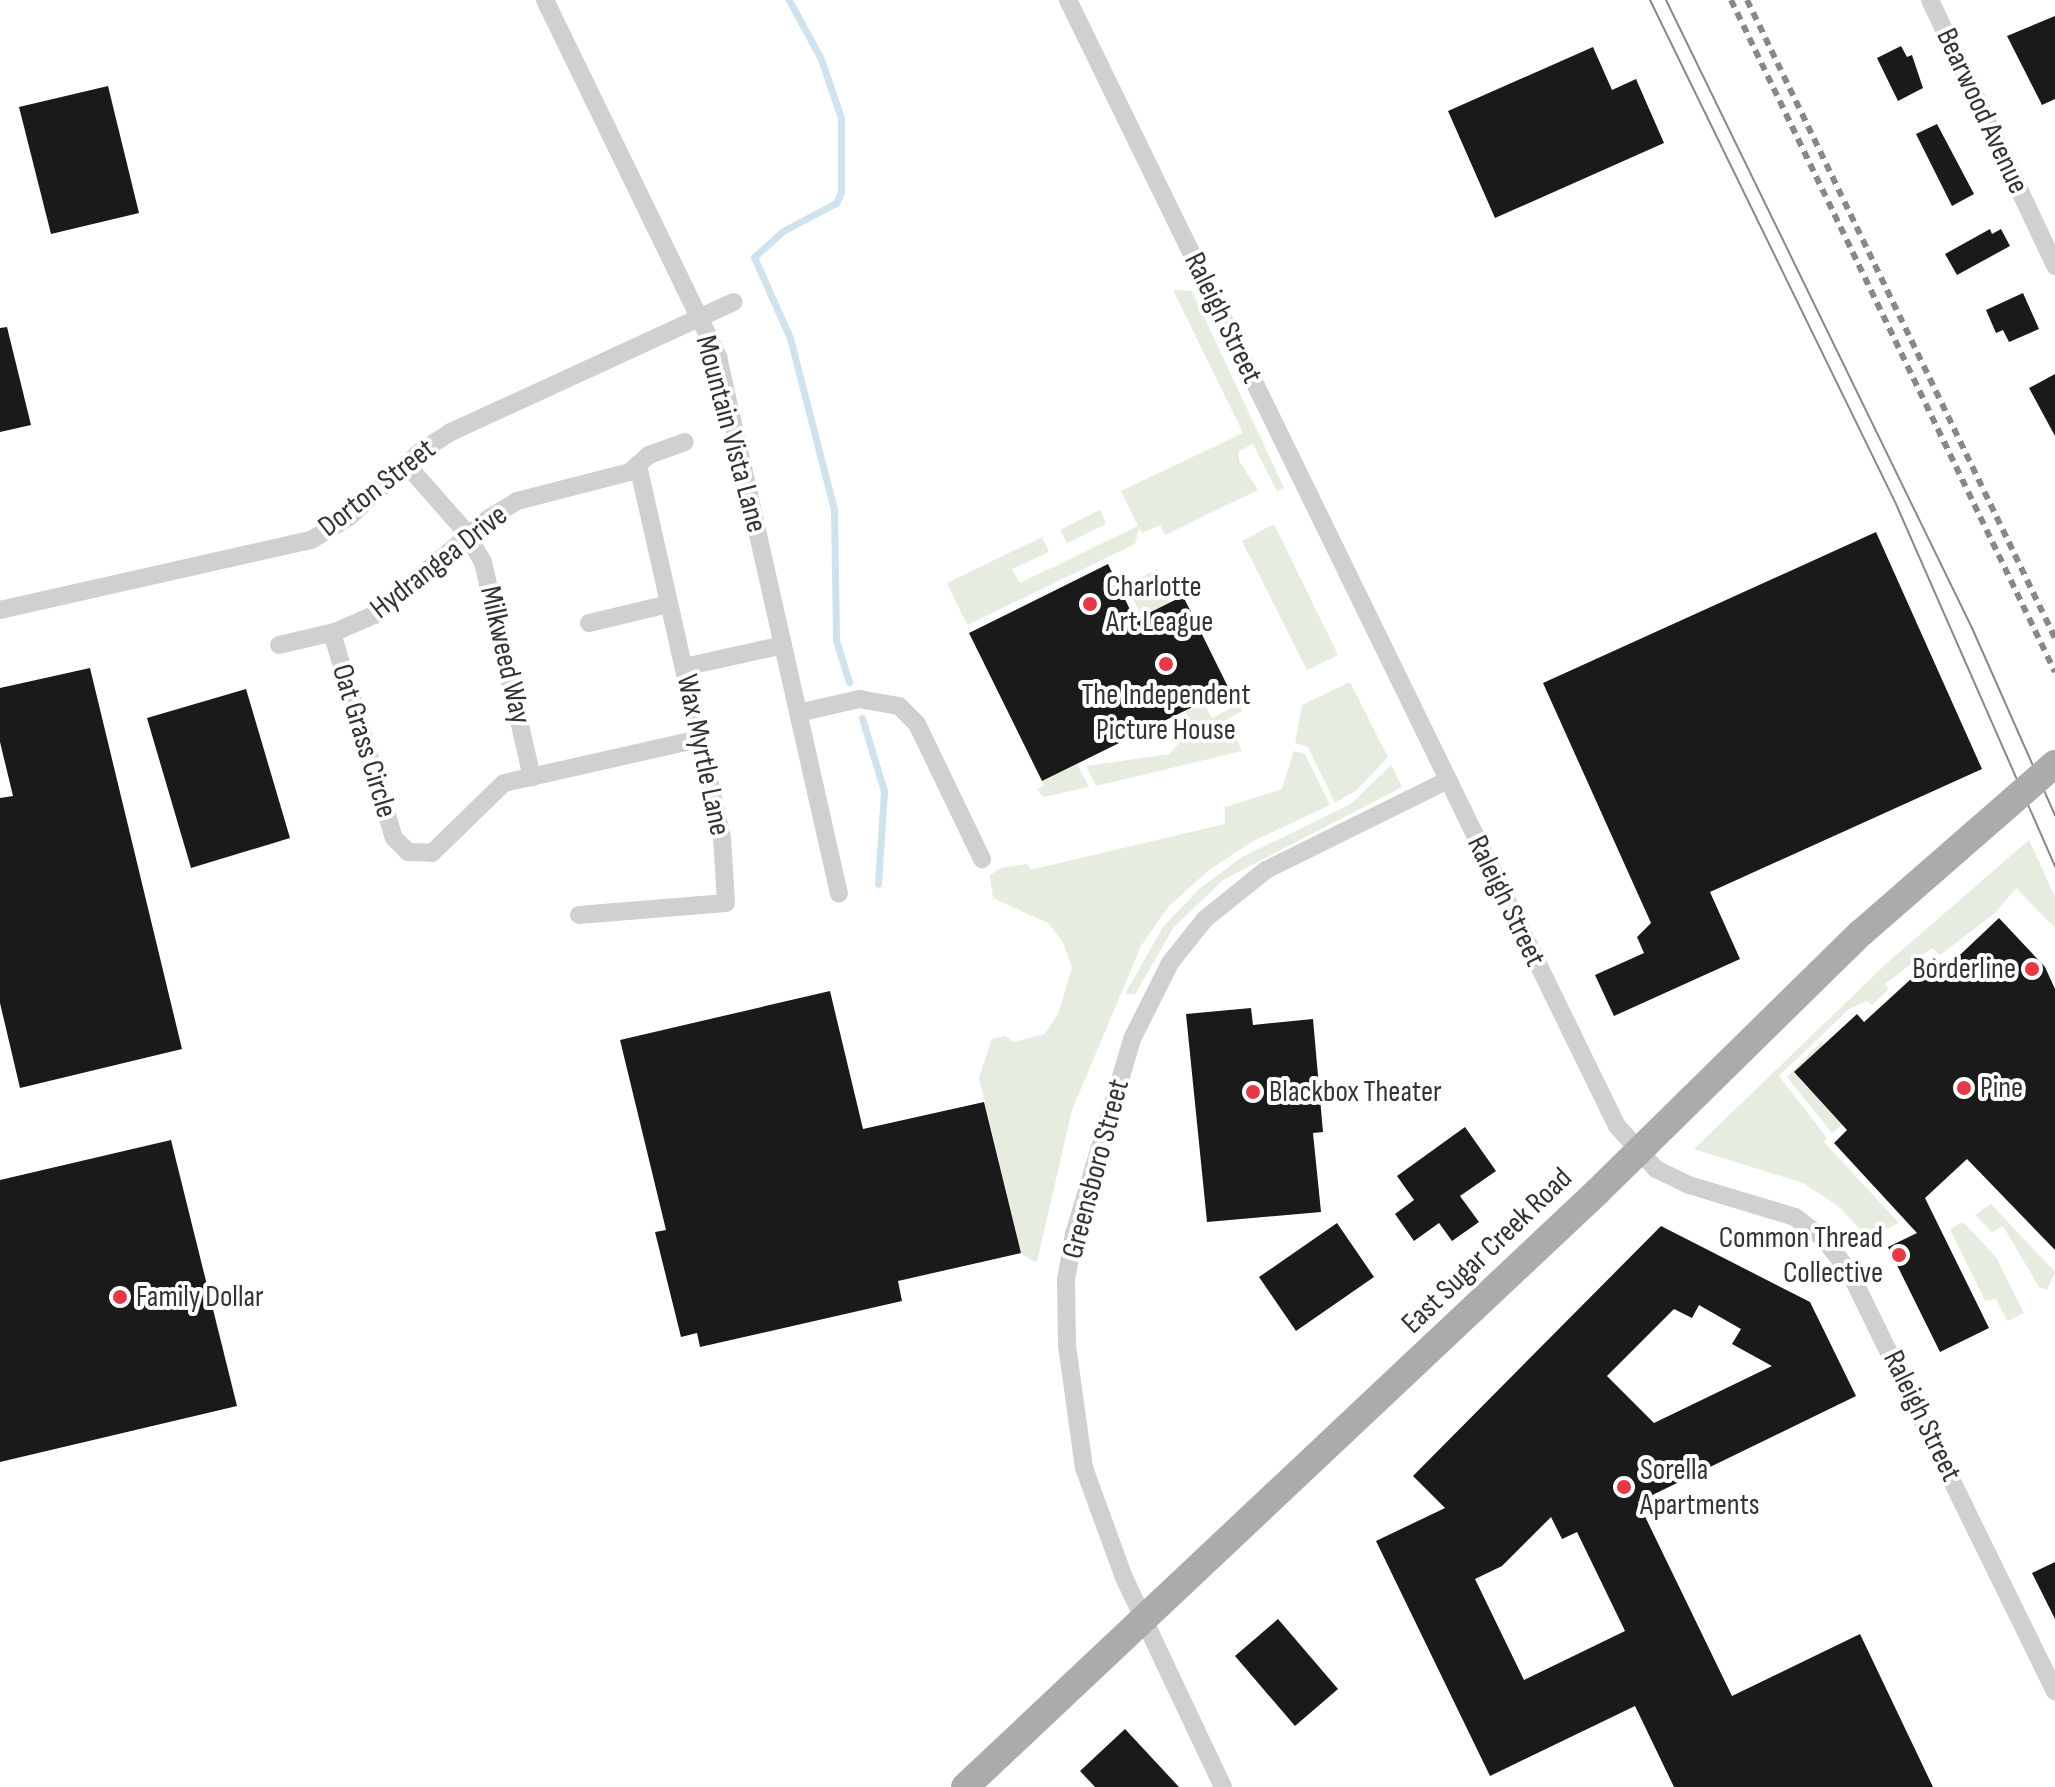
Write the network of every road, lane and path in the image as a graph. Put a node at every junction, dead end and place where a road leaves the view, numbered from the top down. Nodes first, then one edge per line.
1 (545, 0) edge
2 (1068, 0) edge
3 (1930, 0) edge
4 (2055, 266) edge
5 (733, 302) dead end
6 (700, 318) junction
7 (685, 442) dead end
8 (406, 464) junction
9 (638, 464) junction
10 (469, 536) junction
11 (669, 604) junction
12 (0, 610) edge
13 (589, 623) dead end
14 (332, 633) junction
15 (279, 645) dead end
16 (783, 645) junction
17 (684, 667) junction
18 (798, 713) junction
19 (700, 739) junction
20 (2055, 764) edge
21 (532, 777) junction
22 (1448, 780) junction
23 (982, 859) dead end
24 (839, 894) dead end
25 (579, 915) dead end
26 (1144, 1623) junction
27 (2055, 1691) edge
28 (965, 1787) edge
29 (1223, 1787) edge

1 - 6 street, Mountain Vista Lane
2 - 22 street, Raleigh Street
3 - 4 street, Bearwood Avenue
5 - 6 street, Dorton Street
6 - 8 street, Dorton Street
6 - 16 street, Mountain Vista Lane
7 - 9 street, Hydrangea Drive
8 - 10 street, Milkweed Way
8 - 12 street, Dorton Street
9 - 10 street, Hydrangea Drive
9 - 11 street, Wax Myrtle Lane
10 - 14 street, Hydrangea Drive
10 - 21 street, Milkweed Way
11 - 13 street
11 - 17 street, Wax Myrtle Lane
14 - 15 street, Hydrangea Drive
14 - 21 street, Oat Grass Circle
16 - 17 street
16 - 18 street, Mountain Vista Lane
17 - 19 street, Wax Myrtle Lane
18 - 23 street
18 - 24 street, Mountain Vista Lane
19 - 21 street, Oat Grass Circle
19 - 25 street, Wax Myrtle Lane
20 - 26 main road, East Sugar Creek Road, bridge
22 - 26 street, Greensboro Street
22 - 27 street, Raleigh Street
26 - 28 main road, East Sugar Creek Road
26 - 29 street, Greensboro Street

